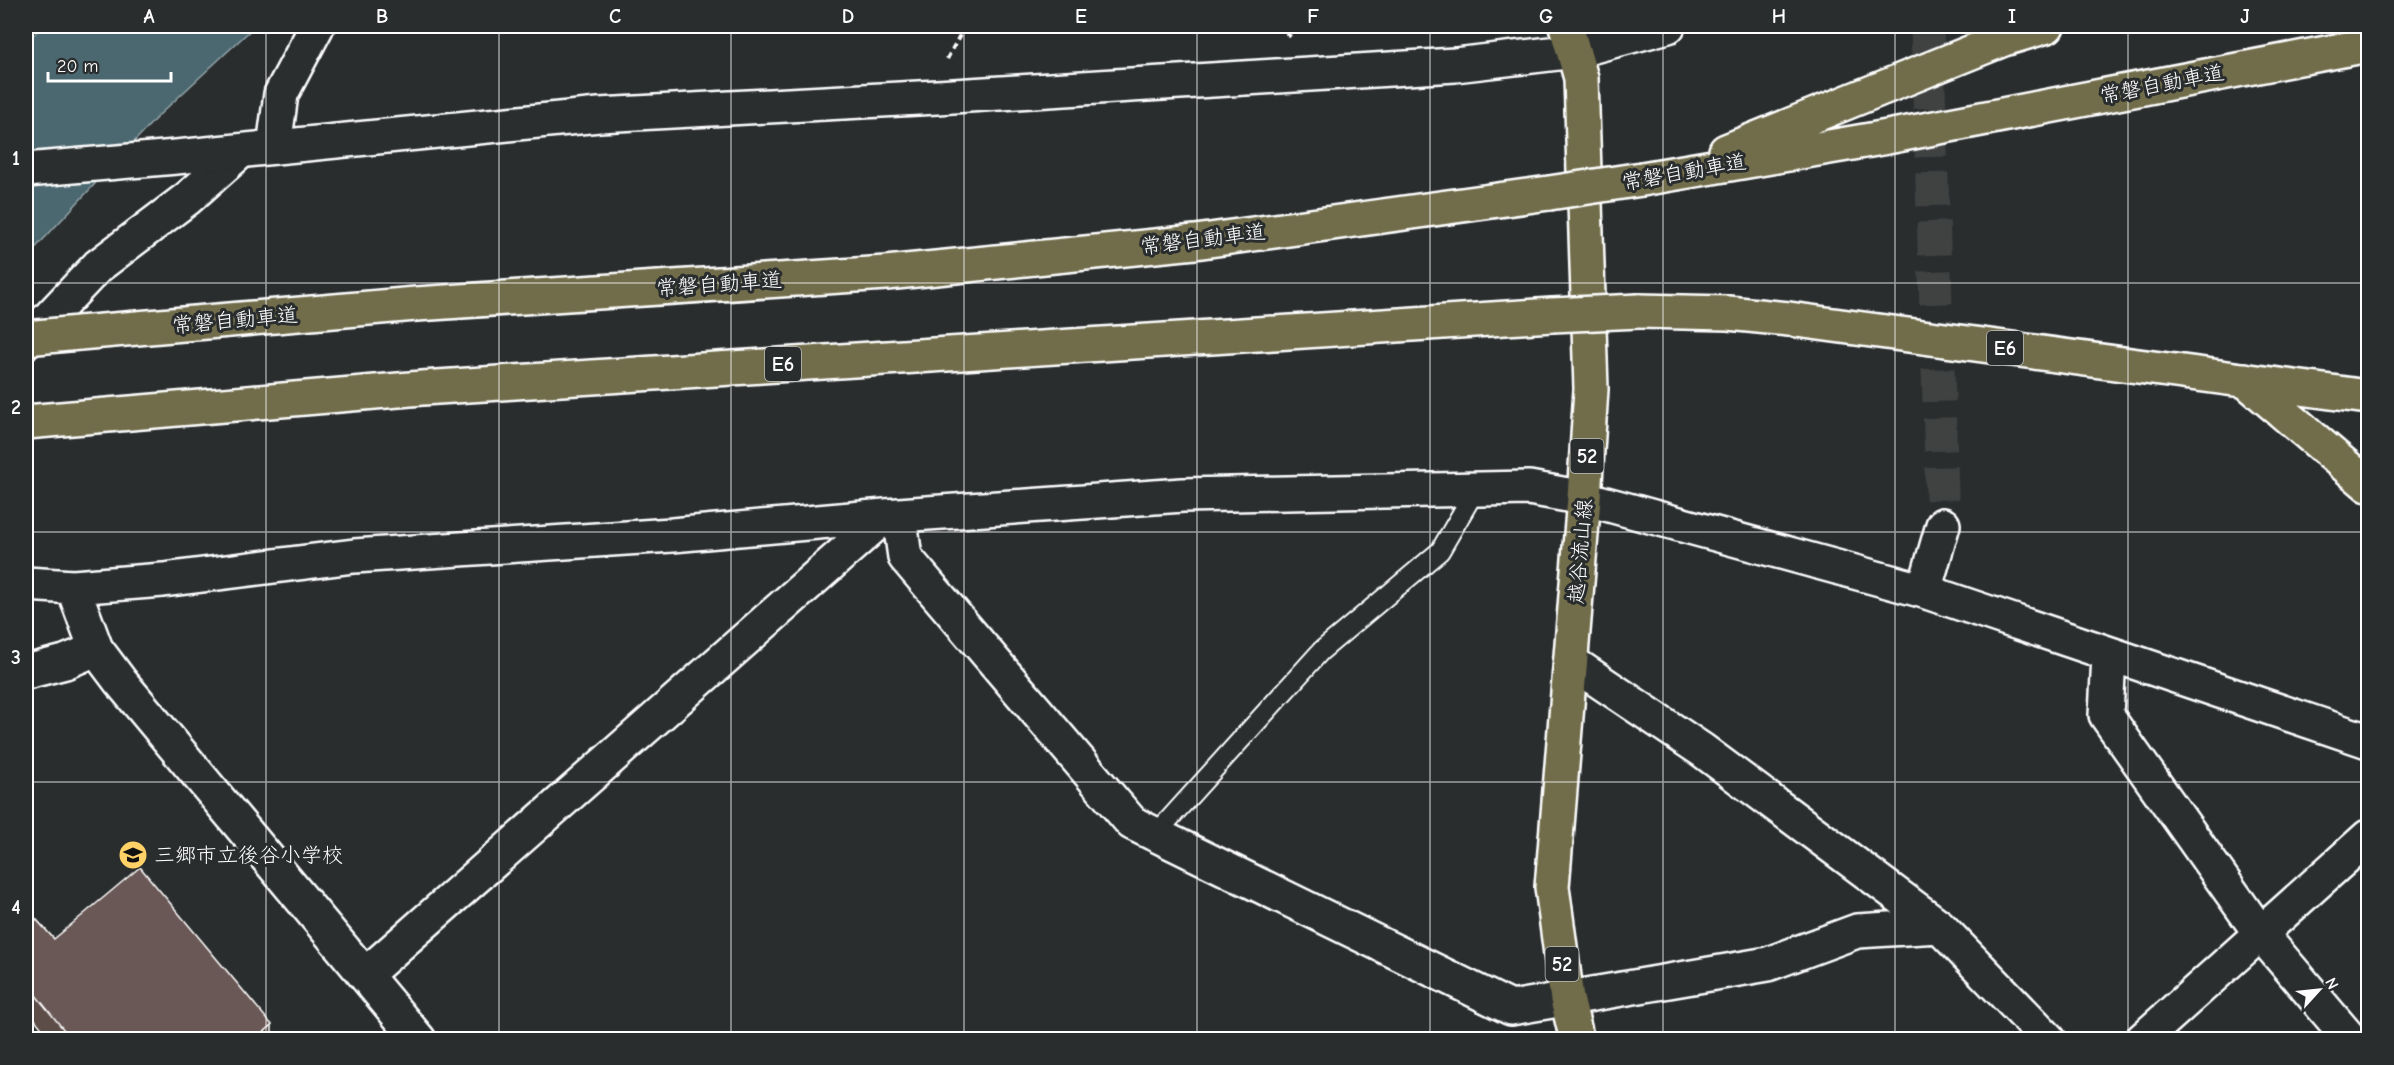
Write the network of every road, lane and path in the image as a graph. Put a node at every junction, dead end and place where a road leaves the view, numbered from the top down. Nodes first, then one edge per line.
1 (316, 26) edge
2 (1668, 26) edge
3 (2047, 26) edge
4 (1571, 38) edge
5 (2368, 45) edge
6 (274, 147) junction
7 (241, 151) junction
8 (26, 170) edge
9 (1654, 177) junction
10 (26, 340) edge
11 (2245, 380) junction
12 (2368, 397) edge
13 (26, 422) edge
14 (2368, 485) edge
15 (1476, 489) junction
16 (1584, 498) junction
17 (892, 516) junction
18 (1943, 525) tunnel mouth
19 (26, 584) edge
20 (73, 587) junction
21 (1924, 591) junction
22 (96, 649) junction
23 (2109, 655) junction
24 (1571, 662) junction
25 (26, 672) edge
26 (2368, 741) edge
27 (1154, 836) junction
28 (2368, 837) edge
29 (1939, 926) junction
30 (2260, 933) junction
31 (365, 975) junction
32 (1567, 999) junction
33 (412, 1037) edge
34 (1578, 1040) edge
35 (2049, 1040) edge
36 (2142, 1040) edge
37 (2351, 1040) edge

1 - 6 street
2 - 4 street
3 - 9 main road
4 - 6 street
4 - 16 main road, 越谷流山線 / 52
5 - 9 main road, 常磐自動車道
6 - 7 street
7 - 8 street
7 - 10 street
9 - 10 main road, 常磐自動車道, bridge
11 - 12 main road, E6
11 - 13 main road, E6, bridge
11 - 14 main road
15 - 16 street
15 - 17 street
15 - 27 lane
16 - 21 street
16 - 24 main road, 越谷流山線 / 52
17 - 20 street
17 - 27 street
17 - 31 street
18 - 21 street
19 - 20 street
20 - 22 street
21 - 23 street
22 - 25 street
22 - 31 street
23 - 26 street
23 - 30 street
24 - 29 street
24 - 32 main road, 越谷流山線 / 52
27 - 32 street
28 - 30 street
29 - 32 street
29 - 35 street
30 - 36 street
30 - 37 street
31 - 33 street
32 - 34 main road, 越谷流山線 / 52

